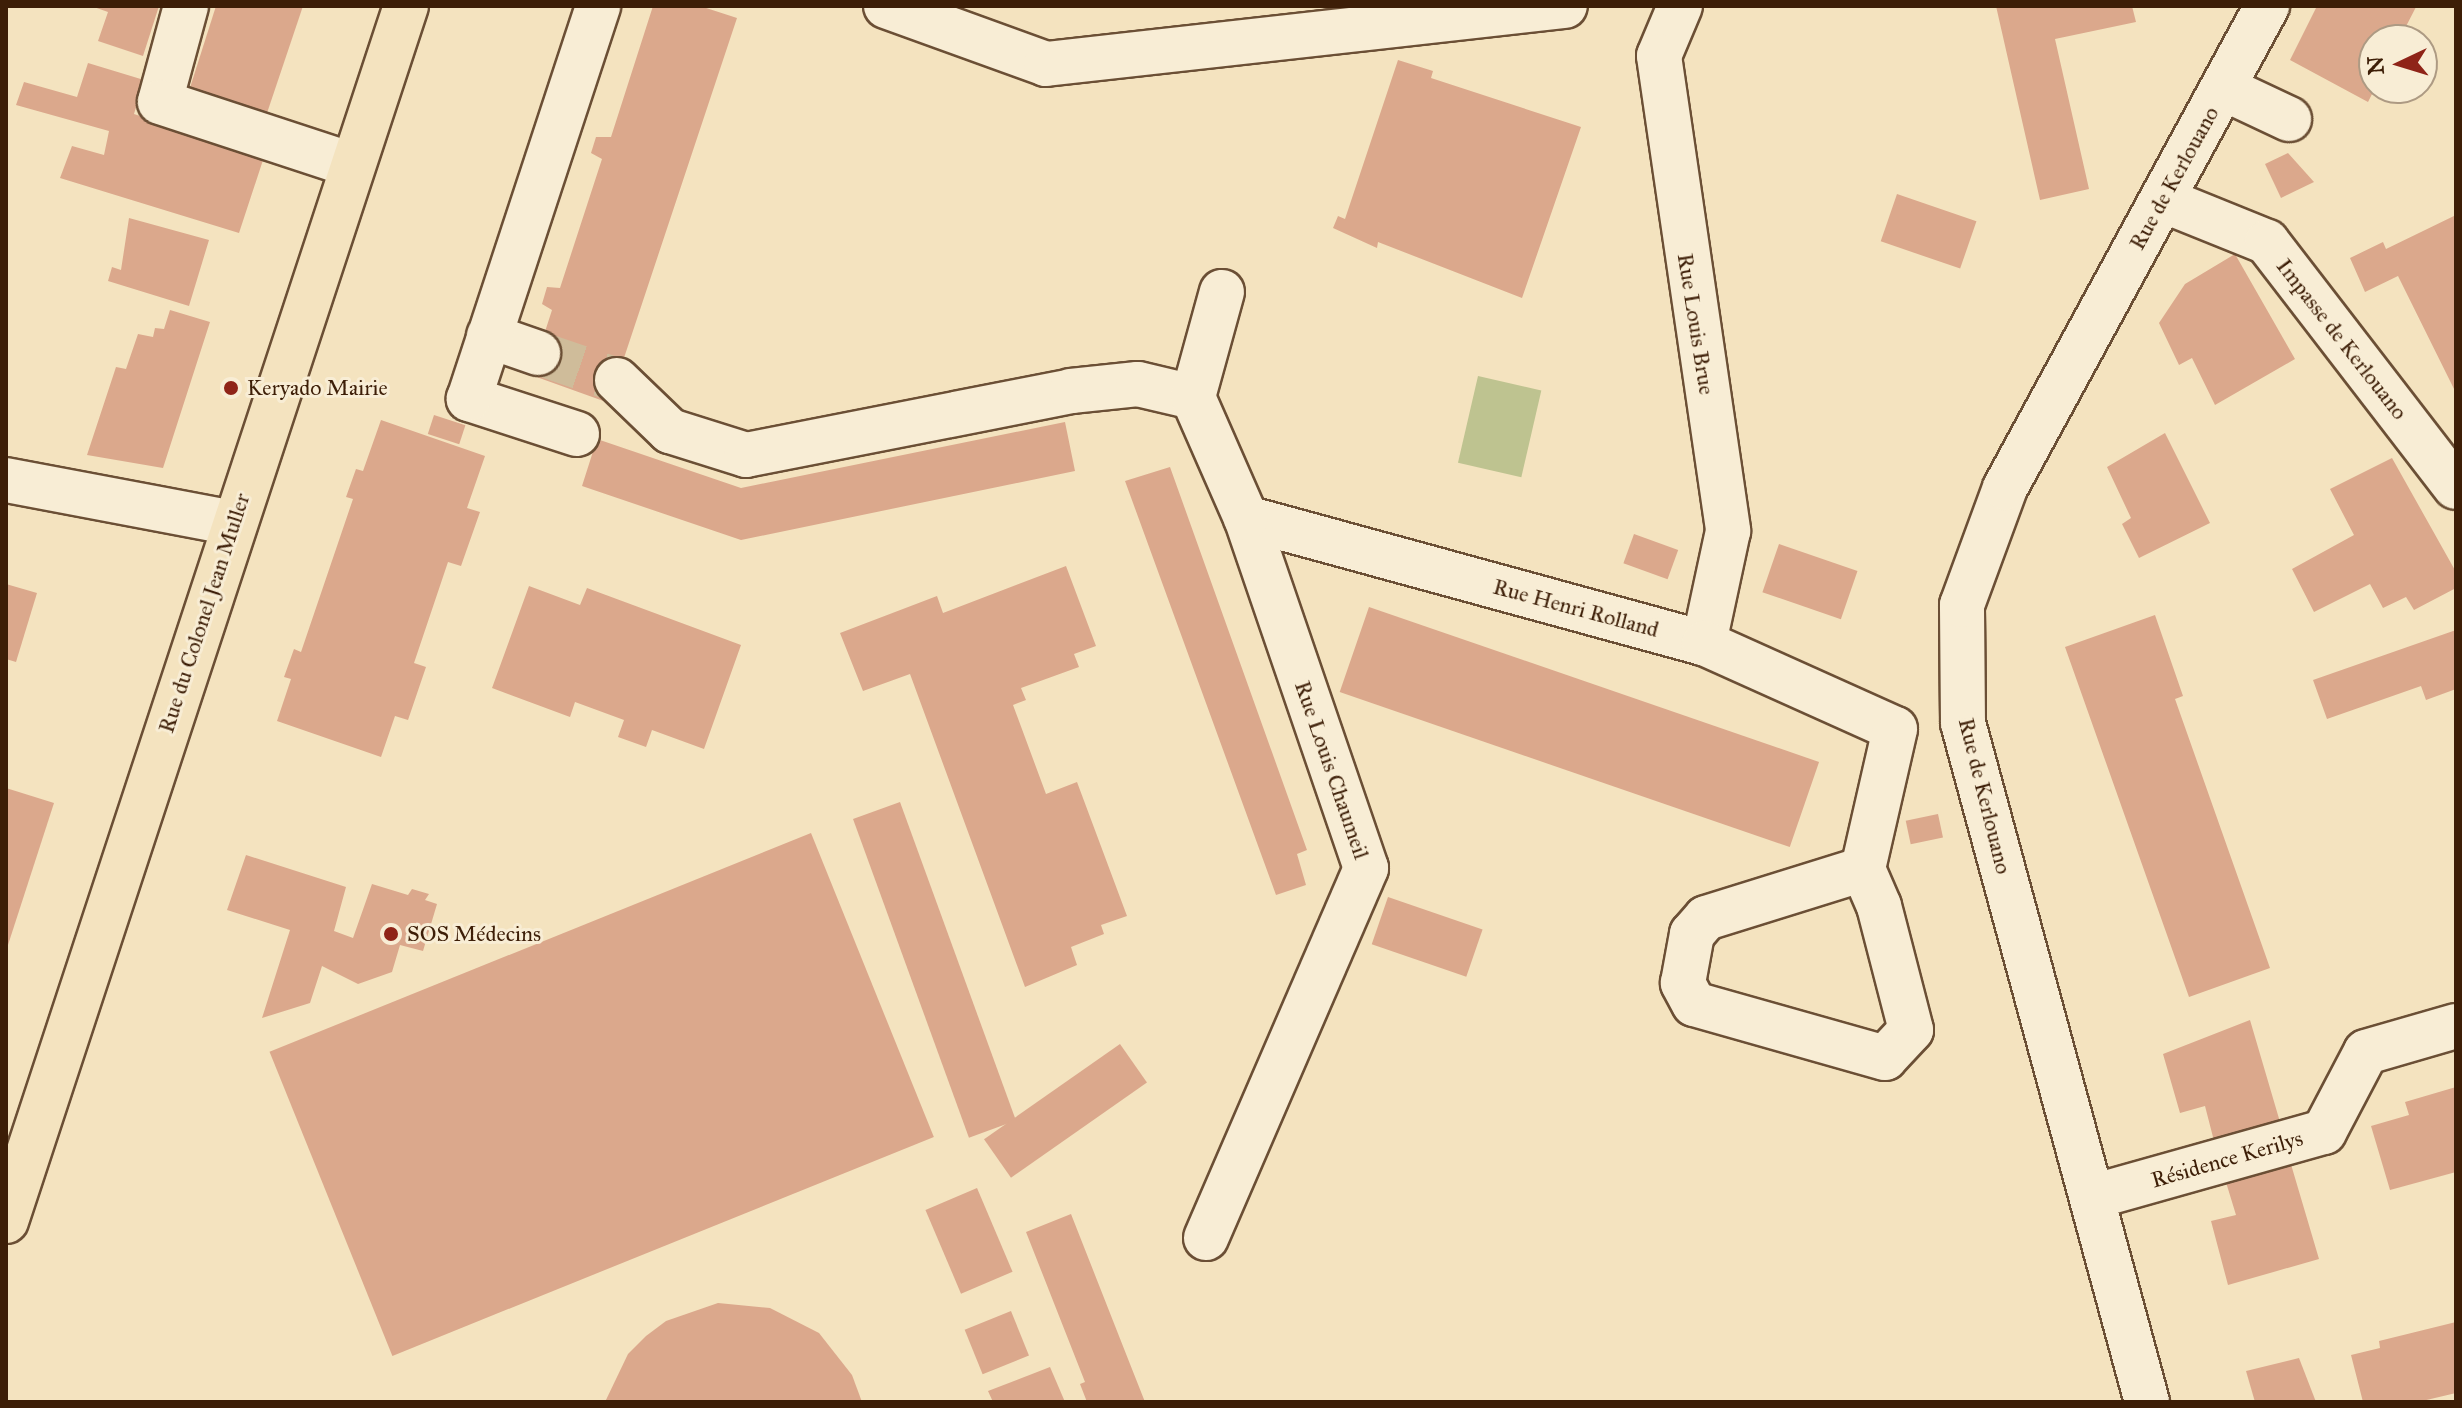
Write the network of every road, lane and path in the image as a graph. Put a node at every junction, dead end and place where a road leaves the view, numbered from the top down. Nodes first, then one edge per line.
1 (186, 6) edge
2 (406, 6) edge
3 (598, 6) edge
4 (886, 6) edge
5 (1565, 6) edge
6 (1680, 6) edge
7 (2267, 6) edge
8 (2223, 88) junction
9 (2289, 119) dead end
10 (352, 165) junction
11 (2163, 200) junction
12 (1222, 292) dead end
13 (489, 336) junction
14 (538, 353) tunnel mouth
15 (617, 380) tunnel mouth
16 (1193, 397) junction
17 (577, 434) dead end
18 (6, 480) edge
19 (2456, 487) edge
20 (1246, 518) junction
21 (233, 523) junction
22 (1704, 643) junction
23 (1963, 723) junction
24 (1895, 729) junction
25 (1863, 869) junction
26 (2456, 1026) edge
27 (2092, 1197) junction
28 (6, 1221) edge
29 (1206, 1238) dead end
30 (2147, 1402) edge

1 - 10 street
2 - 10 main road, Rue du Colonel Jean Muller
3 - 13 street
4 - 5 street
6 - 22 street, Rue Louis Brue
7 - 8 street, Rue de Kerlouano
8 - 9 street
8 - 11 street, Rue de Kerlouano
10 - 21 main road, Rue du Colonel Jean Muller
11 - 19 street, Impasse de Kerlouano
11 - 23 street, Rue de Kerlouano
12 - 16 street
13 - 14 street
13 - 17 street
15 - 16 street
16 - 20 street, Rue Louis Chaumeil
18 - 21 street
20 - 22 street, Rue Henri Rolland
20 - 29 street, Rue Louis Chaumeil
21 - 28 main road, Rue du Colonel Jean Muller
22 - 24 street, Rue Henri Rolland
23 - 24 street, Rue Henri Rolland
23 - 27 street, Rue de Kerlouano
24 - 25 street
25 - 25 street
26 - 27 street, Résidence Kerilys
27 - 30 street, Rue de Kerlouano

